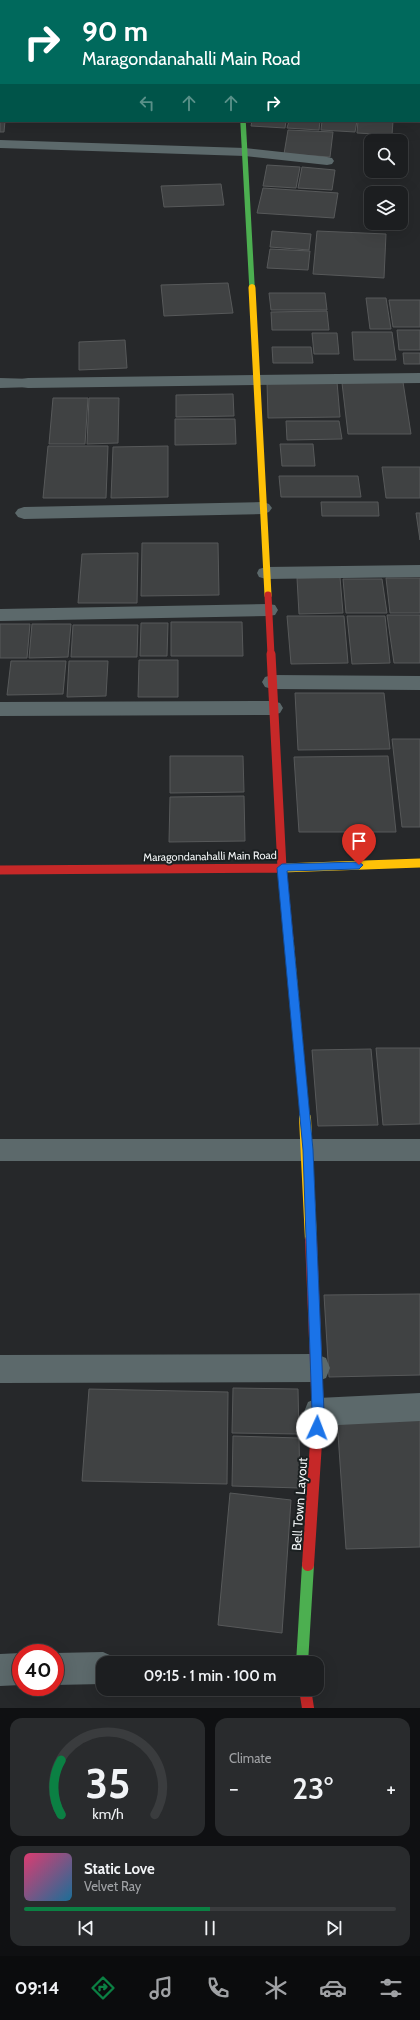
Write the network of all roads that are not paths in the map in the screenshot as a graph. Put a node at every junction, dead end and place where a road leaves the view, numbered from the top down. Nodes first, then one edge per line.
1 (243, 122) edge
2 (0, 144) edge
3 (245, 152) junction
4 (327, 161) dead end
5 (420, 378) edge
6 (256, 380) junction
7 (0, 383) edge
8 (263, 508) junction
9 (24, 513) dead end
10 (420, 571) edge
11 (266, 573) junction
12 (268, 610) junction
13 (0, 616) edge
14 (272, 682) junction
15 (420, 683) edge
16 (273, 708) junction
17 (0, 709) edge
18 (420, 863) edge
19 (282, 868) junction
20 (0, 870) edge
21 (0, 1150) edge
22 (308, 1150) junction
23 (420, 1150) edge
24 (316, 1368) junction
25 (0, 1369) edge
26 (420, 1407) edge
27 (318, 1412) junction
28 (302, 1656) edge
29 (96, 1668) edge
30 (12, 1669) edge
31 (64, 1669) edge
32 (0, 1670) edge
33 (306, 1696) edge
34 (308, 1708) edge

1 - 3 street, Bell Town Layout
2 - 3 street
3 - 4 street
3 - 6 street, Bell Town Layout
5 - 6 street
6 - 7 street
6 - 8 street, Bell Town Layout
8 - 9 street
8 - 11 street, Bell Town Layout
10 - 11 street
11 - 12 street, Bell Town Layout
12 - 13 street
12 - 14 street, Bell Town Layout
14 - 15 street
14 - 16 street, Bell Town Layout
16 - 17 street
16 - 19 street, Bell Town Layout
18 - 19 street, Maragondanahalli Main Road
19 - 20 street, Maragondanahalli Main Road
19 - 22 street, Bell Town Layout
21 - 22 street
22 - 23 street
22 - 24 street, Bell Town Layout
24 - 25 street
24 - 27 street, Bell Town Layout
26 - 27 street
27 - 28 street, Bell Town Layout
29 - 31 street
30 - 32 street
33 - 34 street

